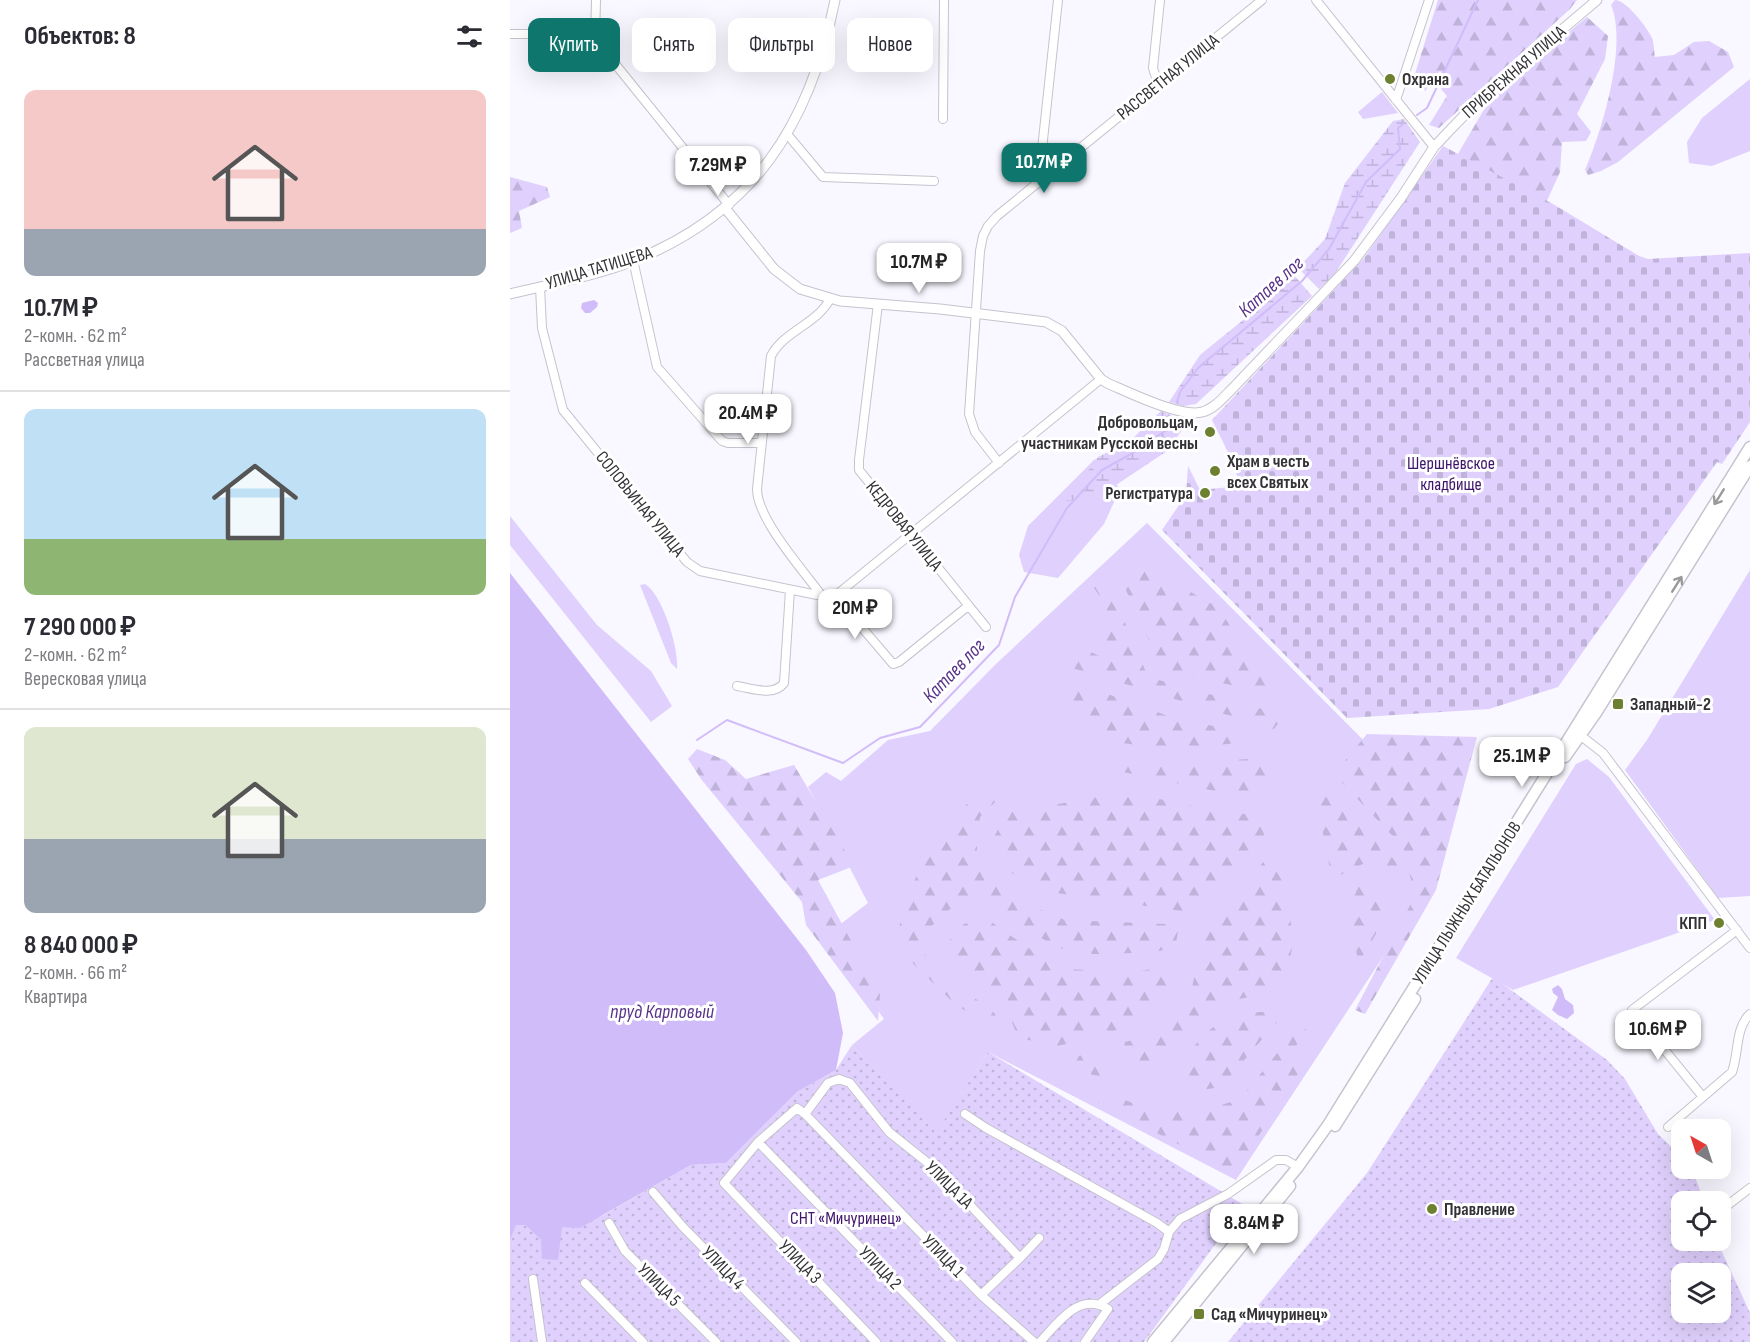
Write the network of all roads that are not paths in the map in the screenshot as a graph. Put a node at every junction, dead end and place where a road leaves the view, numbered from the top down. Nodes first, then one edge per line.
1 (596, 0) edge
2 (835, 0) edge
3 (944, 0) edge
4 (1058, 0) edge
5 (1160, 0) edge
6 (1262, 0) edge
7 (1316, 0) edge
8 (1429, 0) edge
9 (1597, 0) edge
10 (595, 18) edge
11 (510, 34) edge
12 (528, 34) edge
13 (620, 71) edge
14 (1158, 84) junction
15 (1396, 100) junction
16 (943, 120) dead end
17 (787, 134) junction
18 (1434, 147) junction
19 (1042, 149) dead end
20 (934, 181) dead end
21 (727, 206) junction
22 (633, 260) junction
23 (540, 287) junction
24 (510, 294) edge
25 (830, 298) junction
26 (878, 304) junction
27 (977, 313) junction
28 (1101, 379) junction
29 (761, 443) junction
30 (1750, 447) edge
31 (999, 463) junction
32 (1750, 466) edge
33 (909, 534) junction
34 (790, 590) junction
35 (822, 596) junction
36 (835, 596) junction
37 (968, 606) junction
38 (986, 627) dead end
39 (736, 686) dead end
40 (1577, 733) junction
41 (1737, 930) junction
42 (1750, 948) edge
43 (1750, 1014) edge
44 (1703, 1097) junction
45 (805, 1114) junction
46 (965, 1114) dead end
47 (1668, 1127) dead end
48 (758, 1142) junction
49 (1317, 1146) junction
50 (1298, 1167) junction
51 (1750, 1188) edge
52 (653, 1192) dead end
53 (1731, 1203) edge
54 (609, 1223) dead end
55 (1169, 1232) junction
56 (1039, 1238) dead end
57 (1020, 1258) junction
58 (533, 1279) dead end
59 (585, 1283) dead end
60 (981, 1295) junction
61 (1104, 1307) junction
62 (542, 1342) edge
63 (643, 1342) edge
64 (716, 1342) edge
65 (796, 1342) edge
66 (876, 1342) edge
67 (952, 1342) edge
68 (1034, 1342) edge
69 (1040, 1342) edge
70 (1085, 1342) edge
71 (1154, 1342) edge
72 (1164, 1342) edge

1 - 10 street
2 - 17 street, УЛИЦА ТАТИЩЕВА
3 - 16 street
4 - 19 street
5 - 14 street
6 - 14 street, РАССВЕТНАЯ УЛИЦА
7 - 15 street
8 - 15 street
9 - 18 street, ПРИБРЕЖНАЯ УЛИЦА
11 - 12 street
13 - 21 street
14 - 27 street, РАССВЕТНАЯ УЛИЦА
15 - 18 street
17 - 20 street
17 - 21 street, УЛИЦА ТАТИЩЕВА
18 - 28 street, ПРИБРЕЖНАЯ УЛИЦА
21 - 22 street, УЛИЦА ТАТИЩЕВА
21 - 25 street
22 - 23 street, УЛИЦА ТАТИЩЕВА
22 - 29 street
23 - 24 street, УЛИЦА ТАТИЩЕВА
23 - 34 street, СОЛОВЬИНАЯ УЛИЦА
25 - 26 street
25 - 29 street
26 - 27 street
26 - 33 street, КЕДРОВАЯ УЛИЦА
27 - 28 street
27 - 31 street, РАССВЕТНАЯ УЛИЦА
28 - 31 street
29 - 35 street
30 -> 40 main road, УЛИЦА ЛЫЖНЫХ БАТАЛЬОНОВ
31 - 33 street
40 -> 32 main road, УЛИЦА ЛЫЖНЫХ БАТАЛЬОНОВ
33 - 36 street
33 - 37 street, КЕДРОВАЯ УЛИЦА
34 - 35 street, СОЛОВЬИНАЯ УЛИЦА
34 - 39 street
35 - 36 street, СОЛОВЬИНАЯ УЛИЦА
36 - 37 street
37 - 38 street, КЕДРОВАЯ УЛИЦА
40 - 41 street
40 - 49 main road, УЛИЦА ЛЫЖНЫХ БАТАЛЬОНОВ
41 - 42 street
41 - 44 street
43 - 44 street
44 - 47 street
45 - 48 street
45 - 57 street, УЛИЦА 1А
45 - 60 street, УЛИЦА 1
46 - 55 street
48 - 66 street, УЛИЦА 3
48 - 67 street, УЛИЦА 2
49 - 50 main road
49 - 72 main road
50 - 55 street
50 - 71 main road
51 - 53 street
52 - 65 street, УЛИЦА 4
54 - 64 street, УЛИЦА 5
55 - 61 street
56 - 57 street
57 - 60 street
58 - 62 street
59 - 63 street
60 - 68 street, УЛИЦА 1
61 - 69 street
61 - 70 street

